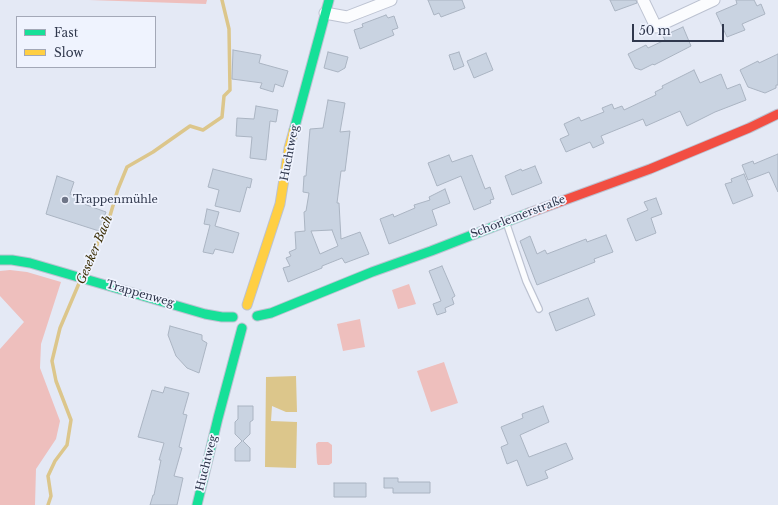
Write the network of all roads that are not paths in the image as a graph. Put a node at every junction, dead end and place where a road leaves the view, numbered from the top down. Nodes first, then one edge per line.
1 (329, 0) edge
2 (391, 0) edge
3 (643, 0) edge
4 (714, 0) edge
5 (325, 13) junction
6 (778, 114) edge
7 (506, 222) junction
8 (0, 260) edge
9 (247, 305) junction
10 (539, 309) dead end
11 (257, 316) junction
12 (233, 317) junction
13 (242, 328) junction
14 (200, 504) edge

1 - 5 street, Huchtweg
2 - 5 street
3 - 4 street
5 - 9 street, Huchtweg
6 - 7 street, Schorlemerstraße
7 - 10 lane
7 - 11 street, Schorlemerstraße
8 - 12 street, Trappenweg
9 - 11 street
9 - 12 street
11 - 13 street
12 - 13 street
13 - 14 street, Huchtweg

